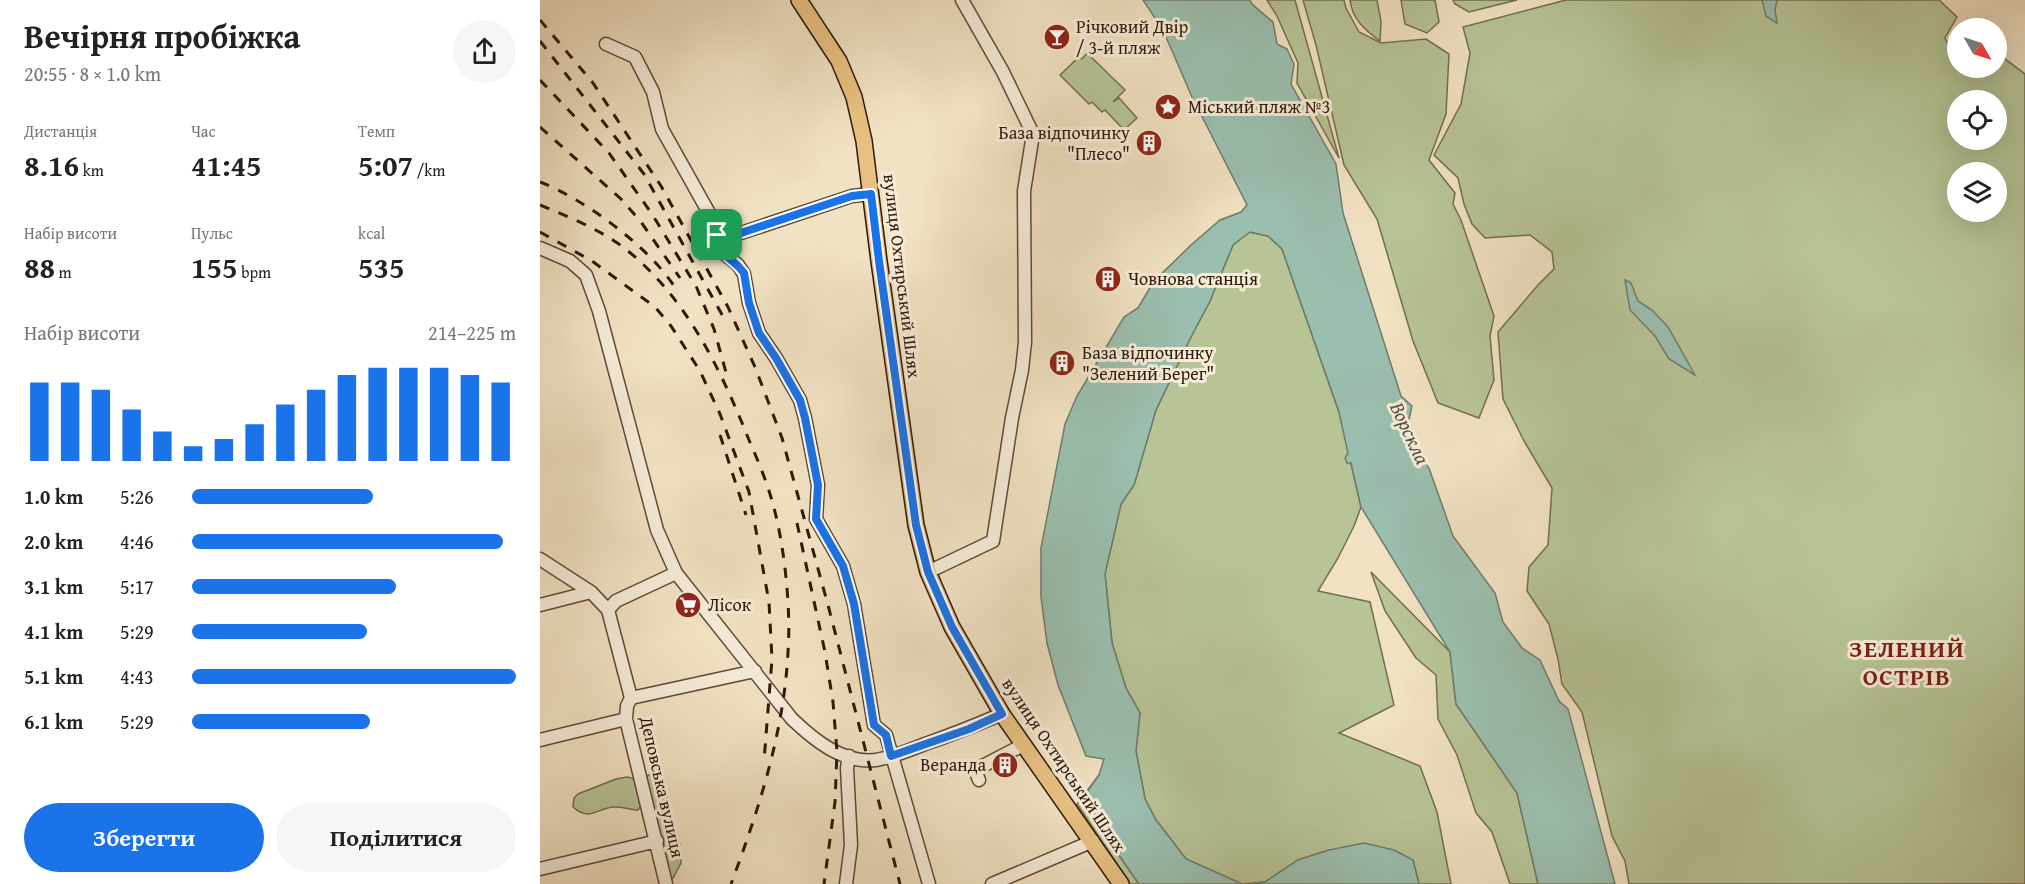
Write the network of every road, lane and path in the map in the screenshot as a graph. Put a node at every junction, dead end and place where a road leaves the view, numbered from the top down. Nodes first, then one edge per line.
1 (799, 0) edge
2 (962, 0) edge
3 (606, 44) dead end
4 (871, 194) junction
5 (717, 235) junction
6 (540, 248) edge
7 (540, 559) edge
8 (928, 572) junction
9 (676, 573) junction
10 (591, 592) junction
11 (540, 605) edge
12 (608, 610) junction
13 (755, 671) junction
14 (631, 698) junction
15 (1002, 714) junction
16 (626, 719) junction
17 (540, 740) edge
18 (1023, 745) junction
19 (849, 756) junction
20 (891, 756) junction
21 (979, 780) dead end
22 (657, 841) junction
23 (1093, 841) junction
24 (540, 869) edge
25 (666, 884) edge
26 (846, 884) edge
27 (929, 884) edge
28 (992, 884) edge
29 (1121, 884) edge

1 - 4 main road, вулиця Охтирський Шлях
2 - 8 street
3 - 5 street
4 - 5 street
4 - 8 main road, вулиця Охтирський Шлях
5 - 20 street
6 - 9 street
7 - 10 street, Деповська вулиця
8 - 15 main road, вулиця Охтирський Шлях
9 - 12 street
9 - 13 street
10 - 11 street
10 - 12 street, Деповська вулиця
12 - 14 street, Деповська вулиця
13 - 14 street, Деповська вулиця
13 - 19 street
14 - 16 street, Деповська вулиця
15 - 18 main road, вулиця Охтирський Шлях
15 - 20 street
16 - 17 street
16 - 22 street, Деповська вулиця
18 - 21 street
18 - 23 main road, вулиця Охтирський Шлях
19 - 20 street
19 - 26 street
20 - 27 street
22 - 24 street
22 - 25 street, Деповська вулиця
23 - 28 street
23 - 29 main road, вулиця Охтирський Шлях

